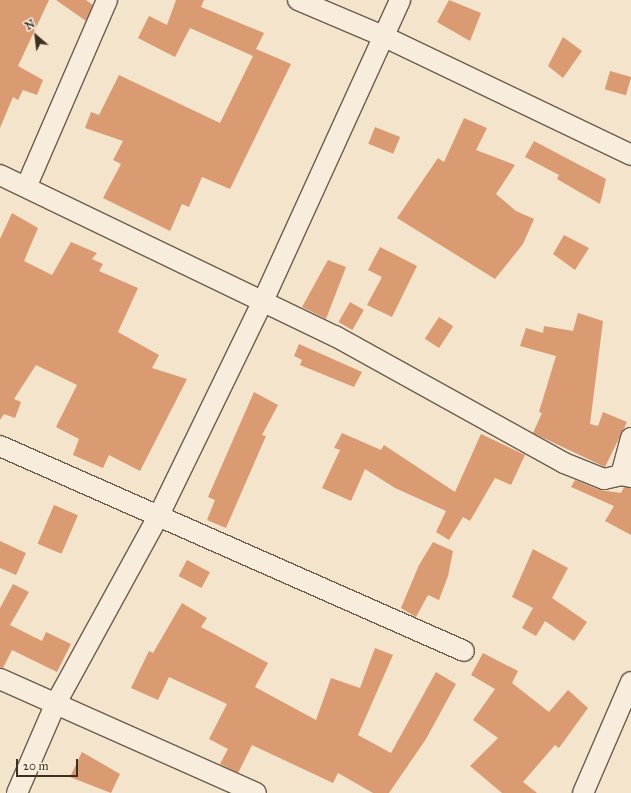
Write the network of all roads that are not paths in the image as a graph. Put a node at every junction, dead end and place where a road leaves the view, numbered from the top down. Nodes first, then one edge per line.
1 (107, 0) edge
2 (298, 0) edge
3 (400, 0) edge
4 (384, 37) junction
5 (631, 155) edge
6 (0, 175) edge
7 (27, 185) junction
8 (263, 301) junction
9 (631, 438) edge
10 (0, 446) edge
11 (626, 476) edge
12 (159, 515) junction
13 (464, 651) dead end
14 (0, 679) edge
15 (631, 682) edge
16 (56, 703) junction
17 (17, 793) edge
18 (256, 793) edge
19 (583, 793) edge

1 - 7 street
2 - 4 street
3 - 4 street
4 - 5 street
4 - 8 street
6 - 7 street
7 - 8 street
8 - 11 street
8 - 12 street
9 - 11 street
10 - 12 street
12 - 13 street
12 - 16 street
14 - 16 street
15 - 19 street
16 - 17 street
16 - 18 street

